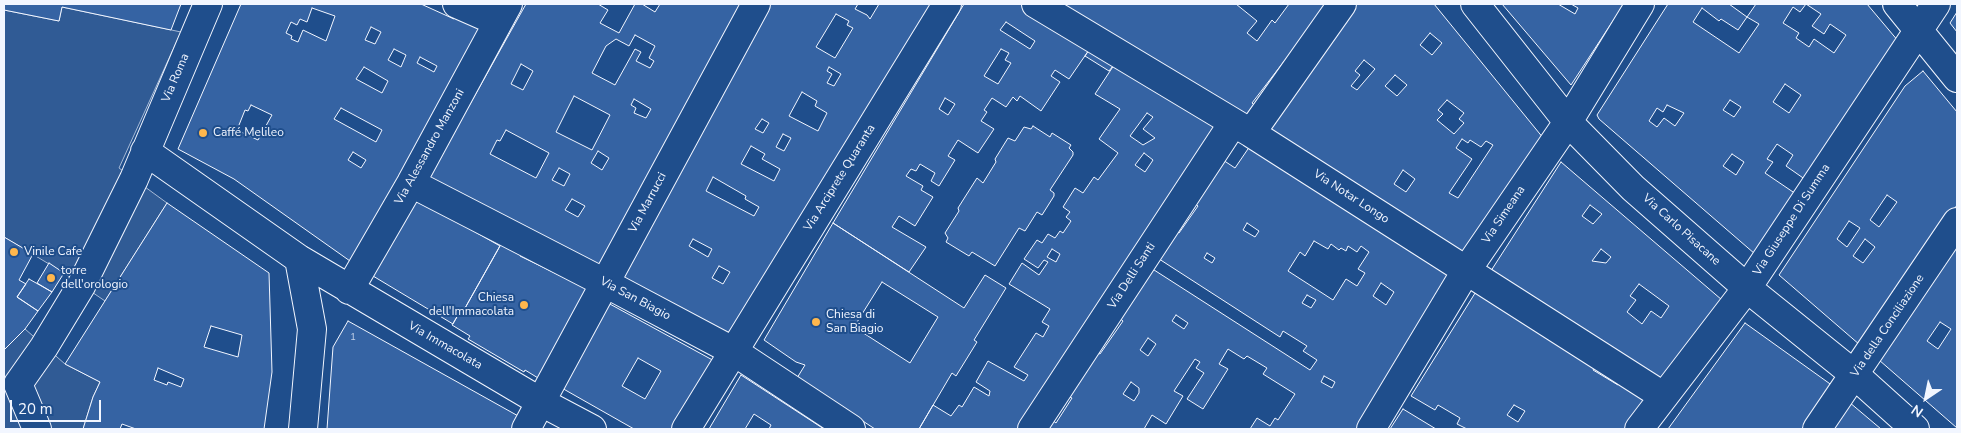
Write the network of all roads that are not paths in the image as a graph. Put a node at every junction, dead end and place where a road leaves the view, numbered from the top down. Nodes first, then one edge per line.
1 (208, 4) edge
2 (457, 4) edge
3 (756, 4) edge
4 (947, 4) edge
5 (1036, 4) edge
6 (1342, 4) edge
7 (1475, 4) edge
8 (1640, 4) edge
9 (1897, 4) edge
10 (1936, 4) edge
11 (503, 13) edge
12 (1918, 30) junction
13 (1957, 78) edge
14 (1568, 122) junction
15 (1242, 128) junction
16 (145, 151) junction
17 (411, 183) junction
18 (1957, 222) edge
19 (299, 259) junction
20 (1466, 271) junction
21 (605, 283) junction
22 (1746, 288) junction
23 (349, 290) junction
24 (733, 351) junction
25 (1855, 375) junction
26 (11, 387) edge
27 (1664, 396) junction
28 (541, 402) junction
29 (37, 429) edge
30 (303, 429) edge
31 (526, 429) edge
32 (592, 429) edge
33 (686, 429) edge
34 (851, 429) edge
35 (1032, 429) edge
36 (1371, 429) edge
37 (1639, 429) edge
38 (1817, 429) edge
39 (1915, 429) edge

1 - 16 street, Via Roma
2 - 11 street
3 - 21 street, Via Marrucci
4 - 24 street, Via Arciprete Quaranta
5 - 15 street, Via Notar Longo
6 - 15 street, Via Delli Santi
7 - 14 street, Via Carlo Pisacane
8 - 14 street, Via Simeana
9 - 12 street
10 - 12 street, Via Giuseppe Di Summa
11 - 17 street, Via Alessandro Manzoni
12 - 13 street
12 - 22 street, Via Giuseppe Di Summa
14 - 20 street, Via Simeana
14 - 22 street, Via Carlo Pisacane
15 - 20 street, Via Notar Longo
15 - 35 street, Via Delli Santi
16 - 19 street, Via Immacolata
16 - 26 street, Via Roma
17 - 21 street, Via San Biagio
17 - 23 street, Via Alessandro Manzoni
18 - 25 street, Via della Conciliazione
19 - 23 street, Via Immacolata
19 - 30 street
20 - 27 street, Via Notar Longo
20 - 36 street, Via Simeana
21 - 24 street, Via San Biagio
21 - 28 street, Via Marrucci
22 - 25 street, Via Carlo Pisacane
22 - 27 street, Via Giuseppe Di Summa
23 - 28 street, Via Immacolata
24 - 33 street, Via Arciprete Quaranta
24 - 34 street, Via San Biagio
25 - 38 street, Via della Conciliazione
25 - 39 street, Via Carlo Pisacane
26 - 29 street
27 - 37 street, Via Giuseppe Di Summa
28 - 31 street, Via Marrucci
28 - 32 street, Via Immacolata

